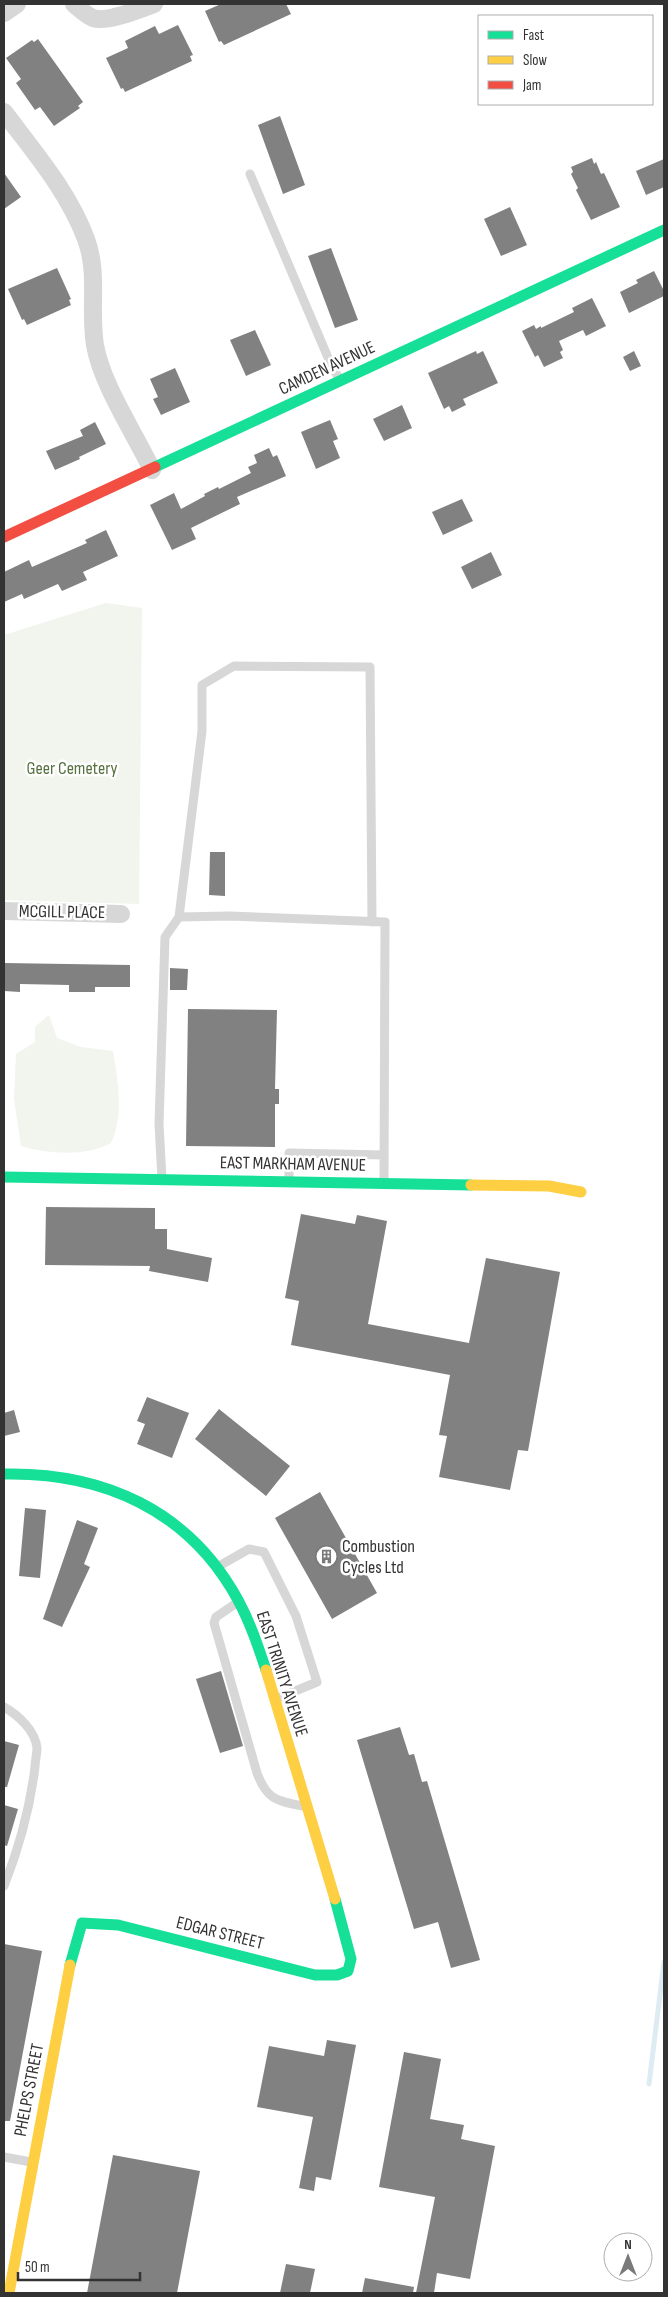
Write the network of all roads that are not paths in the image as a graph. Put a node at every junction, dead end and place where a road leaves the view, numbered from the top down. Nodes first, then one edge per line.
1 (17, 4) edge
2 (74, 4) edge
3 (154, 4) edge
4 (4, 13) edge
5 (4, 112) edge
6 (250, 174) dead end
7 (664, 230) edge
8 (340, 381) junction
9 (152, 470) junction
10 (4, 537) edge
11 (4, 911) edge
12 (121, 914) dead end
13 (179, 917) junction
14 (372, 922) junction
15 (384, 1155) junction
16 (4, 1176) edge
17 (162, 1179) junction
18 (289, 1181) junction
19 (384, 1183) junction
20 (581, 1192) dead end
21 (4, 1474) edge
22 (217, 1567) junction
23 (239, 1602) junction
24 (274, 1700) junction
25 (4, 1707) edge
26 (306, 1807) junction
27 (4, 1886) edge
28 (82, 1923) joint
29 (348, 1971) joint
30 (4, 2157) edge
31 (33, 2163) junction
32 (9, 2293) edge

1 - 4 street
2 - 3 street
5 - 9 street
6 - 8 lane
7 - 8 street, CAMDEN AVENUE
8 - 9 street, CAMDEN AVENUE
9 - 10 street, CAMDEN AVENUE
11 - 12 street, MCGILL PLACE
13 - 14 lane
13 - 14 lane
13 - 17 lane
14 - 15 lane
15 - 18 lane
15 - 19 lane
16 - 17 street, EAST MARKHAM AVENUE
17 - 18 street, EAST MARKHAM AVENUE
18 - 19 street, EAST MARKHAM AVENUE
19 - 20 street, EAST MARKHAM AVENUE
21 - 22 street, EAST TRINITY AVENUE
22 - 23 street, EAST TRINITY AVENUE
22 - 24 lane
23 - 24 street, EAST TRINITY AVENUE
23 - 26 lane
24 - 26 street, EAST TRINITY AVENUE
25 - 27 lane
26 - 29 street, EAST TRINITY AVENUE
28 - 29 street, EDGAR STREET
28 - 31 street, PHELPS STREET
30 - 31 lane
31 - 32 street, PHELPS STREET

